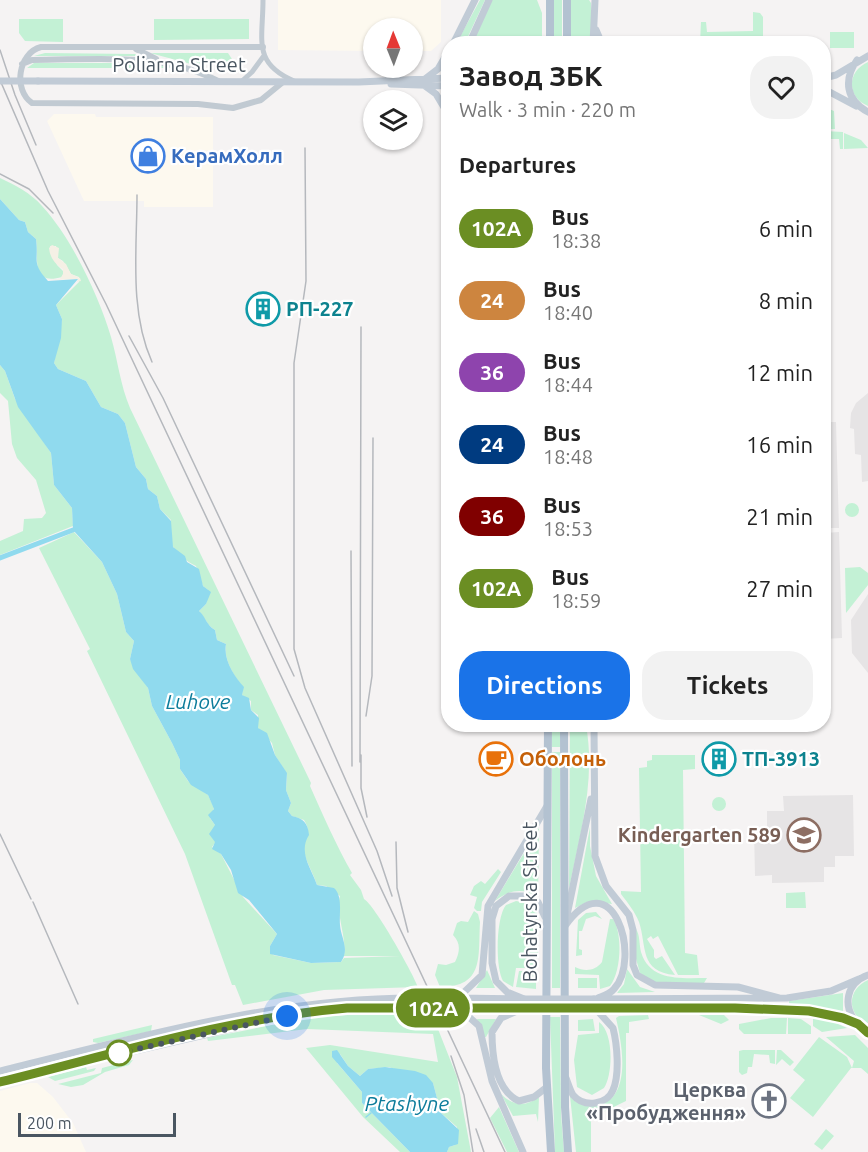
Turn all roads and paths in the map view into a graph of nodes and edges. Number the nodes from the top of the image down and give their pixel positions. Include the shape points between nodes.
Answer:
1 (263, 0) edge
2 (475, 0) edge
3 (489, 0) edge
4 (544, 0) edge
5 (550, 0) edge
6 (567, 0) edge
7 (595, 0) edge
8 (550, 16) junction
9 (594, 25) junction
10 (457, 36) edge
11 (473, 36) edge
12 (550, 36) edge
13 (567, 36) edge
14 (593, 36) edge
15 (599, 36) edge
16 (133, 47) junction
17 (263, 47) junction
18 (864, 56) edge
19 (263, 57) junction
20 (160, 61) junction
21 (22, 64) junction
22 (441, 65) edge
23 (831, 76) edge
24 (441, 79) edge
25 (0, 81) edge
26 (219, 82) junction
27 (241, 82) junction
28 (283, 82) junction
29 (296, 82) junction
30 (425, 82) junction
31 (441, 85) edge
32 (831, 93) edge
33 (441, 102) edge
34 (866, 111) edge
35 (548, 732) edge
36 (564, 732) edge
37 (592, 732) edge
38 (594, 732) edge
39 (595, 749) junction
40 (594, 782) junction
41 (547, 806) junction
42 (547, 924) junction
43 (565, 926) junction
44 (868, 975) edge
45 (859, 979) junction
46 (455, 998) junction
47 (779, 998) junction
48 (524, 999) junction
49 (594, 999) junction
50 (455, 1008) junction
51 (524, 1008) junction
52 (595, 1008) junction
53 (858, 1024) junction
54 (868, 1029) edge
55 (868, 1033) edge
56 (0, 1071) edge
57 (565, 1073) junction
58 (0, 1082) edge
59 (547, 1087) junction
60 (523, 1152) edge
61 (551, 1152) edge
62 (568, 1152) edge

1 - 17 street
2 - 10 main road
3 - 11 main road
4 - 8 main road
5 - 8 main road
6 - 13 main road
7 - 9 main road
8 - 12 main road
9 - 14 main road
9 - 15 main road
16 - 17 street
16 - 20 street
16 - 21 street via 41,47 29,52
17 - 19 street
18 - 23 main road
18 - 34 main road via 850,73 848,87 851,97
19 - 27 street
19 - 29 street via 273,70
20 - 21 street via 32,60
20 - 26 street via 186,67
21 - 28 street via 23,94 32,103 198,104 233,108 261,100
22 - 30 main road
24 - 30 main road, Poliarna Street
25 - 26 main road, Poliarna Street, bridge
26 - 27 main road, Poliarna Street
27 - 28 main road, Poliarna Street
28 - 29 main road, Poliarna Street
29 - 30 main road, Poliarna Street
30 - 31 main road, Poliarna Street
30 - 33 main road
32 - 34 main road
35 - 41 main road, Bohatyrska Street
36 - 43 main road, Bohatyrska Street
37 - 39 main road
38 - 39 main road
39 - 40 main road, Bohatyrska Street
40 - 43 main road, Bohatyrska Street
40 - 47 main road, Bohatyrska Street via 597,866 606,886 629,915 637,975 655,985 738,987
41 - 42 main road, Bohatyrska Street
41 - 46 main road via 488,906 482,975
42 - 48 main road via 538,902 523,896 509,896 493,911 492,963 496,981 507,992
42 - 59 main road, Bohatyrska Street
43 - 49 main road via 584,907 598,905 612,910 621,924 623,973 614,989
43 - 57 main road, Bohatyrska Street
44 - 45 main road
45 - 47 main road via 831,991
45 - 53 main road via 847,1001
46 - 48 main road
46 - 56 main road, bridge via 346,1000 285,1007
47 - 49 main road
48 - 49 main road, bridge
50 - 51 main road
50 - 58 main road, bridge via 347,1008 287,1016
50 - 60 main road via 479,1026 492,1081
51 - 52 main road, bridge
51 - 59 main road via 501,1018 492,1032 499,1079 506,1093 519,1101 534,1097
52 - 53 main road via 809,1011
52 - 57 main road via 613,1028 614,1089 597,1103 584,1102 571,1092
53 - 54 main road
53 - 55 main road
57 - 62 main road, Bohatyrska Street
59 - 61 main road, Bohatyrska Street

